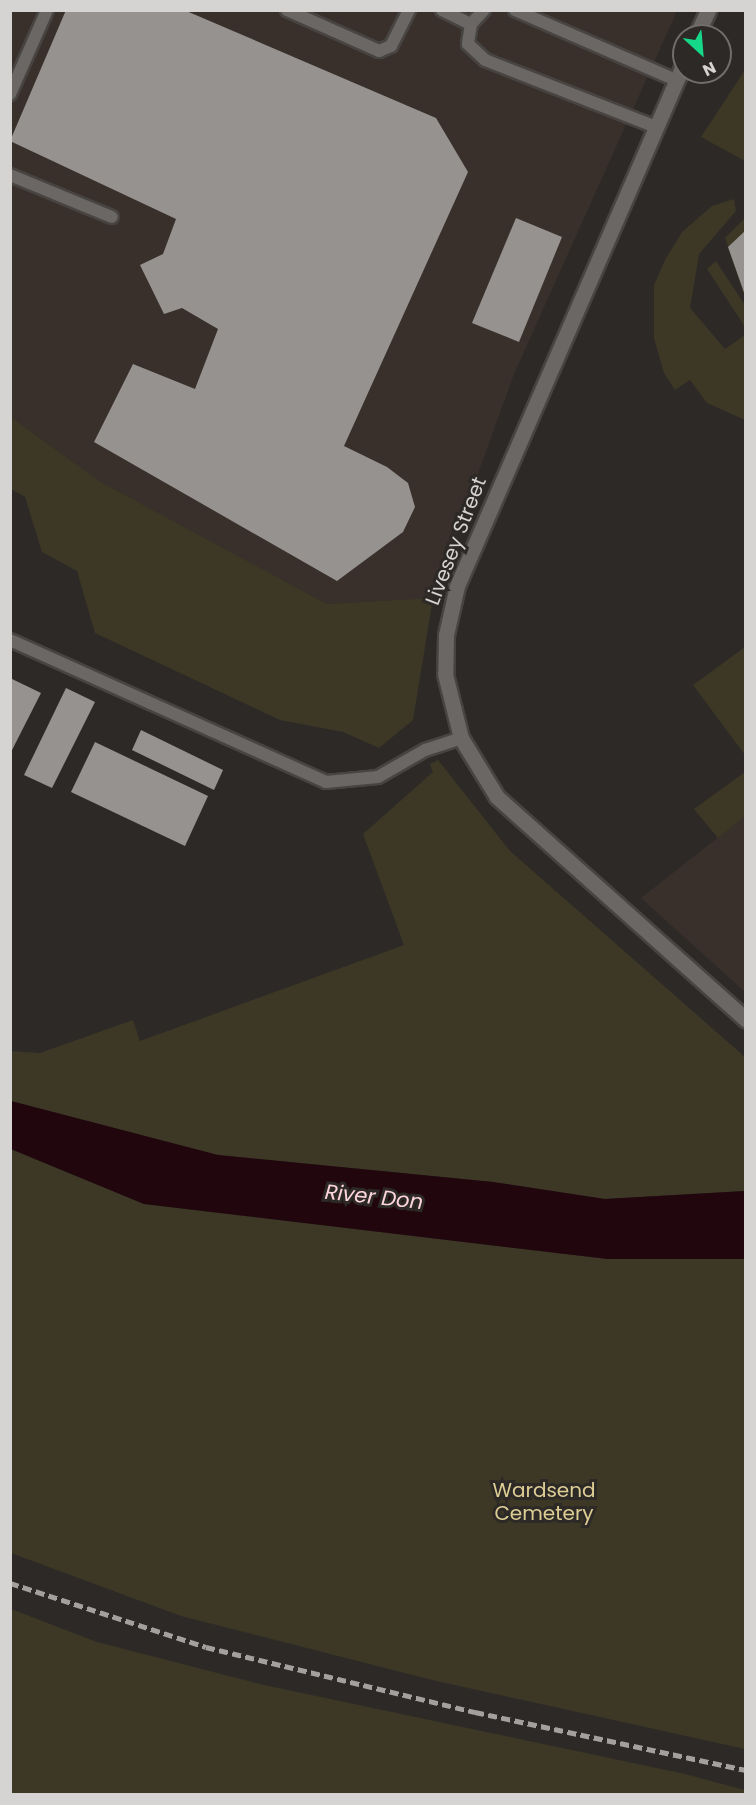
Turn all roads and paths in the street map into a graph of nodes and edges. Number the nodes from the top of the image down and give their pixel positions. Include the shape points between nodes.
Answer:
1 (47, 10) edge
2 (287, 10) edge
3 (409, 10) edge
4 (442, 10) edge
5 (484, 10) edge
6 (515, 10) edge
7 (708, 10) edge
8 (471, 24) junction
9 (702, 24) edge
10 (672, 78) edge
11 (674, 84) edge
12 (10, 94) edge
13 (656, 127) junction
14 (10, 175) edge
15 (112, 217) dead end
16 (10, 640) edge
17 (461, 738) junction
18 (746, 1020) edge

1 - 12 lane
2 - 3 lane via 379,51 391,46
4 - 8 lane
5 - 8 lane
6 - 10 lane
7 - 9 street
8 - 13 lane via 468,44 485,60
11 - 13 street, Livesey Street
13 - 17 street, Livesey Street via 457,586 446,635 445,674
14 - 15 lane
16 - 17 lane via 326,782 378,777 424,750
17 - 18 street, Livesey Street via 479,773 512,813

